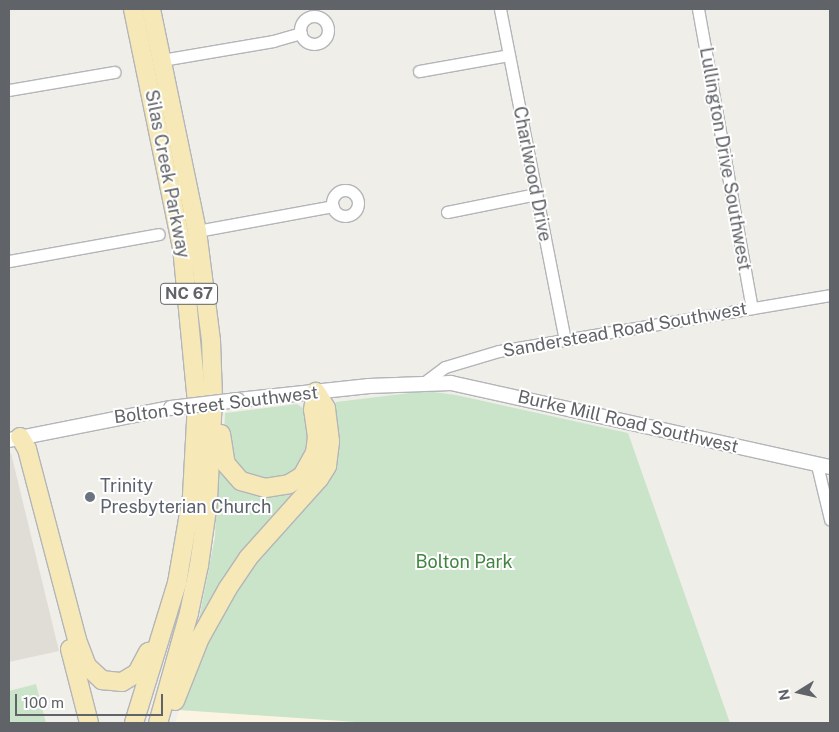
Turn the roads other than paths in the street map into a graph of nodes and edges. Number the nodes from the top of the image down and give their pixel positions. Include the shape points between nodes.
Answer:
1 (133, 9) edge
2 (151, 9) edge
3 (500, 9) edge
4 (698, 9) edge
5 (301, 34) dead end
6 (509, 55) junction
7 (162, 60) junction
8 (418, 71) dead end
9 (114, 72) dead end
10 (9, 90) edge
11 (536, 194) junction
12 (333, 206) dead end
13 (447, 212) dead end
14 (197, 231) junction
15 (159, 234) dead end
16 (9, 261) edge
17 (830, 295) edge
18 (752, 308) junction
19 (211, 340) junction
20 (565, 340) junction
21 (425, 382) junction
22 (316, 392) junction
23 (14, 438) edge
24 (824, 466) edge
25 (830, 519) edge
26 (178, 583) junction
27 (89, 723) edge
28 (134, 723) edge
29 (158, 723) edge
30 (168, 723) edge

1 - 26 main road, Silas Creek Parkway / NC 67 via 181,238 194,341 196,436 187,531
2 - 7 main road, Silas Creek Parkway / NC 67
3 - 6 street, Charlwood Drive
4 - 18 street, Lullington Drive Southwest
5 - 7 street via 273,42
6 - 8 street
6 - 11 street, Charlwood Drive
7 - 14 main road, Silas Creek Parkway / NC 67
9 - 10 street
11 - 13 street
11 - 20 street, Charlwood Drive
12 - 14 street
14 - 19 main road, Silas Creek Parkway / NC 67
15 - 16 street
17 - 18 street, Sanderstead Road Southwest
18 - 20 street, Sanderstead Road Southwest
19 - 22 main road via 221,378 223,456 231,471 248,484 282,487 296,481 308,469 317,444 313,410
19 - 29 main road, Silas Creek Parkway / NC 67 via 213,422 208,502 189,613
20 - 21 street, Sanderstead Road Southwest via 505,350 445,368
21 - 22 street, Bolton Street Southwest
21 - 24 street, Burke Mill Road Southwest via 475,387
22 - 23 street, Bolton Street Southwest, bridge via 171,408
22 - 30 main road via 327,415 330,441 327,466 248,558 214,610 181,684
23 - 26 main road via 27,450 81,651 94,674 106,682 116,683 137,672 149,650 164,602
23 - 27 main road
24 - 25 street
26 - 28 main road, Silas Creek Parkway / NC 67

